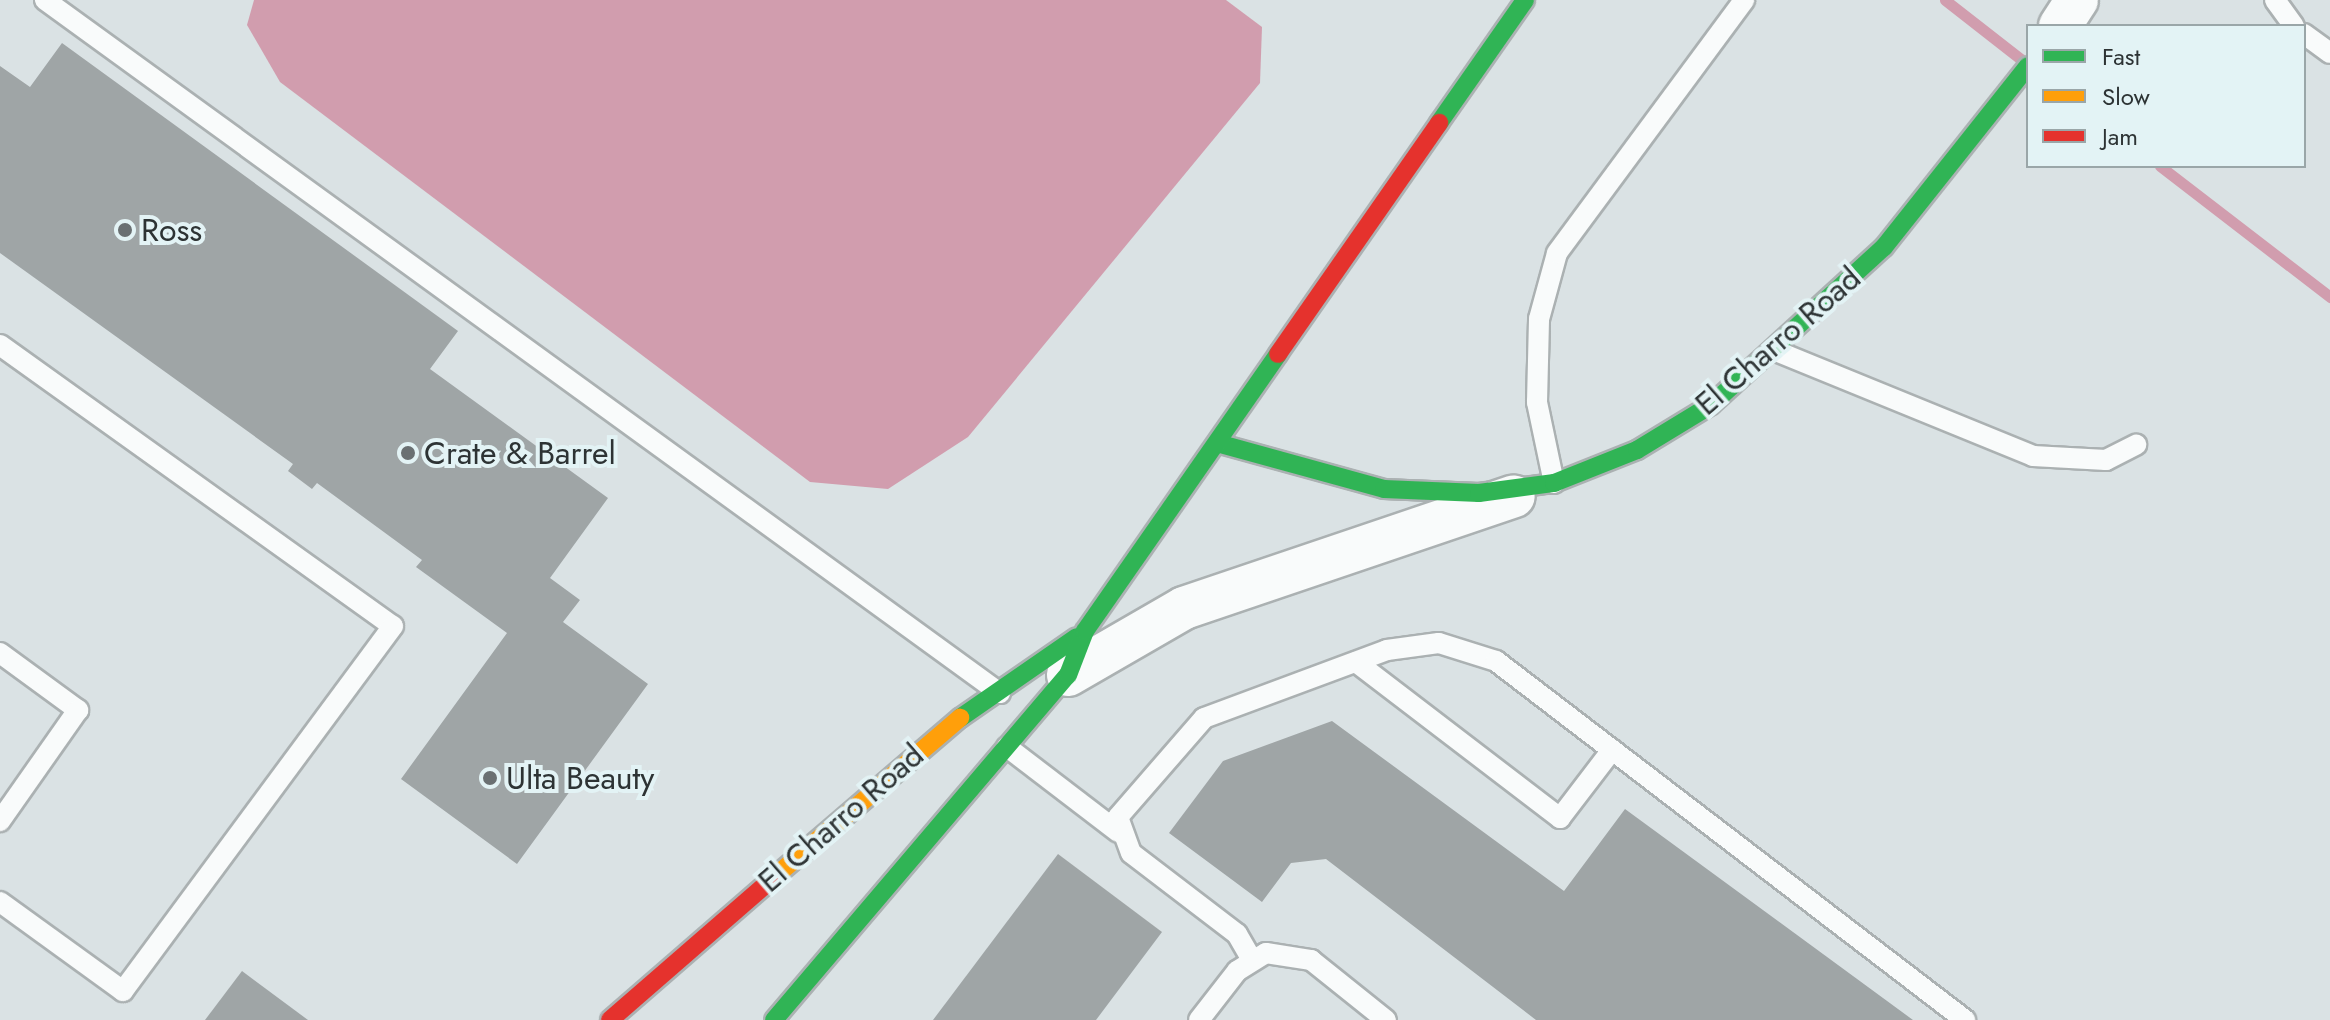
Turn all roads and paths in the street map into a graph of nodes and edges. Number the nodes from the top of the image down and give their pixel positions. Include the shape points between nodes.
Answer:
1 (45, 0) edge
2 (1525, 0) edge
3 (1744, 0) edge
4 (2077, 0) edge
5 (2275, 0) edge
6 (2061, 24) edge
7 (2293, 24) edge
8 (2306, 35) edge
9 (2330, 53) edge
10 (2026, 69) edge
11 (0, 345) edge
12 (1776, 351) junction
13 (1217, 443) junction
14 (2136, 445) dead end
15 (1554, 483) junction
16 (1085, 631) junction
17 (0, 653) edge
18 (1356, 662) junction
19 (1068, 675) junction
20 (1001, 694) junction
21 (1007, 747) junction
22 (1612, 750) junction
23 (0, 821) edge
24 (1118, 832) junction
25 (0, 902) edge
26 (1252, 960) junction
27 (610, 1020) edge
28 (774, 1020) edge
29 (1199, 1020) edge
30 (1386, 1020) edge
31 (1965, 1020) edge

1 - 20 lane
2 - 13 street, El Charro Road
3 - 15 lane via 1557,253 1539,319 1537,402
4 - 6 street
5 - 7 lane
8 - 9 lane
10 - 12 street, El Charro Road via 1884,247
11 - 25 lane via 393,626 123,991
12 - 14 lane via 2033,456 2106,460
12 - 15 street, El Charro Road via 1711,405 1637,450
13 - 15 street, El Charro Road via 1297,471 1384,489 1479,493
13 - 16 street, El Charro Road
15 - 19 street via 1184,608
16 - 19 street, El Charro Road
16 - 20 street, El Charro Road
17 - 23 lane via 78,710
18 - 22 lane via 1439,643 1496,661
18 - 22 lane via 1560,818
18 - 24 lane via 1204,718 1148,776 1118,817
19 - 21 street, El Charro Road
20 - 27 street, El Charro Road via 939,733
21 - 24 lane
21 - 28 street, El Charro Road
22 - 31 lane
24 - 26 lane via 1131,853 1237,934
26 - 29 lane
26 - 30 lane via 1266,953 1311,960

